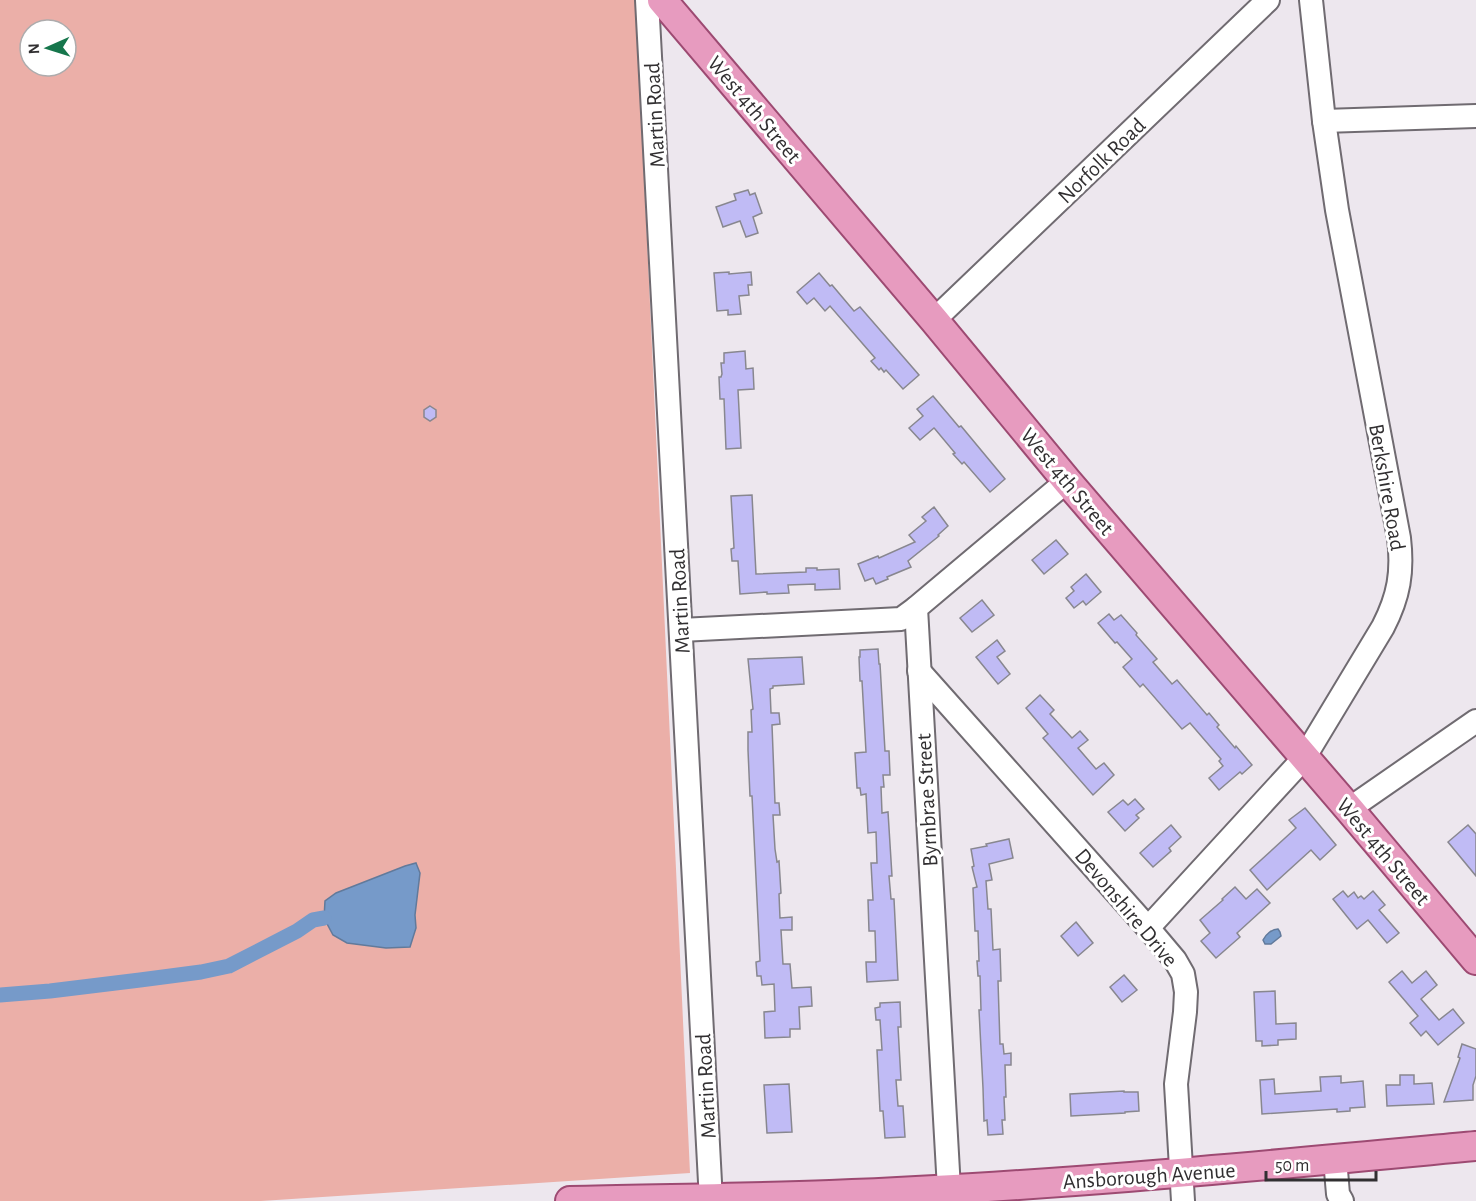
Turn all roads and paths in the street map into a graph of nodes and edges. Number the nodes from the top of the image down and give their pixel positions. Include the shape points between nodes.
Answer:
1 (647, 0) edge
2 (662, 0) edge
3 (1268, 0) edge
4 (1311, 0) edge
5 (1476, 116) edge
6 (1324, 121) junction
7 (934, 320) junction
8 (1067, 481) junction
9 (916, 608) junction
10 (681, 630) junction
11 (919, 670) junction
12 (1476, 721) edge
13 (1304, 758) junction
14 (1349, 809) junction
15 (1148, 928) junction
16 (1476, 960) edge
17 (1476, 1146) edge
18 (1335, 1159) junction
19 (1182, 1173) junction
20 (949, 1189) junction
21 (711, 1199) edge
22 (570, 1201) edge
23 (1184, 1201) edge
24 (1342, 1201) edge

1 - 10 street, Martin Road
2 - 7 main road, West 4th Street
3 - 7 street, Norfolk Road
4 - 6 street, Berkshire Road
5 - 6 street
6 - 13 street, Berkshire Road via 1401,565 1392,611
7 - 8 main road, West 4th Street
8 - 9 street
8 - 13 main road, West 4th Street
9 - 10 street via 901,619
9 - 11 street, Byrnbrae Street
10 - 21 street, Martin Road
11 - 15 street, Devonshire Drive
11 - 20 street, Byrnbrae Street
12 - 14 street
13 - 14 main road, West 4th Street
13 - 15 street, Berkshire Road
14 - 16 main road, West 4th Street
15 - 19 street, Devonshire Drive via 1175,960 1183,974 1186,992 1176,1084
17 - 18 main road, Ansborough Avenue
18 - 19 main road, Ansborough Avenue
18 - 24 street
19 - 20 main road, Ansborough Avenue
19 - 23 street, Devonshire Drive
20 - 21 main road, Ansborough Avenue
21 - 22 main road, Ansborough Avenue

